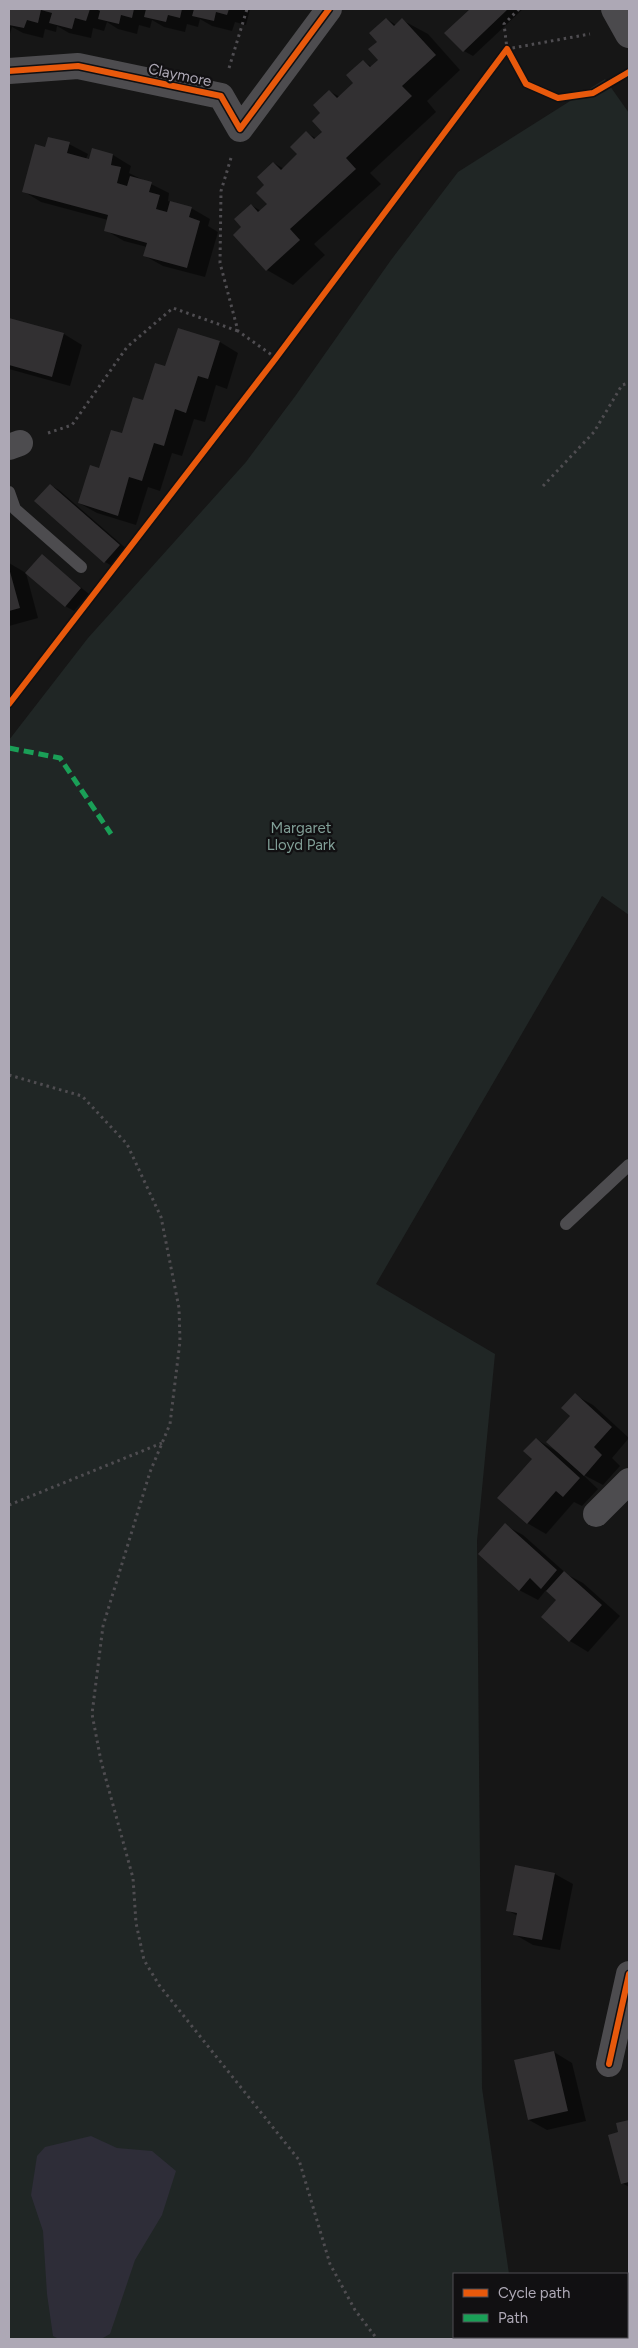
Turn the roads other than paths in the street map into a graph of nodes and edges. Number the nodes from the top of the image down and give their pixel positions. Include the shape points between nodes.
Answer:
1 (329, 9) edge
2 (615, 9) edge
3 (629, 34) edge
4 (9, 71) edge
5 (9, 492) edge
6 (81, 567) dead end
7 (629, 1165) edge
8 (566, 1224) dead end
9 (629, 1480) edge
10 (596, 1514) dead end
11 (629, 1974) edge
12 (609, 2064) dead end

1 - 4 street, Claymore via 240,129 221,96 78,66
2 - 3 street
5 - 6 lane via 15,509
7 - 8 lane
9 - 10 street
11 - 12 street

